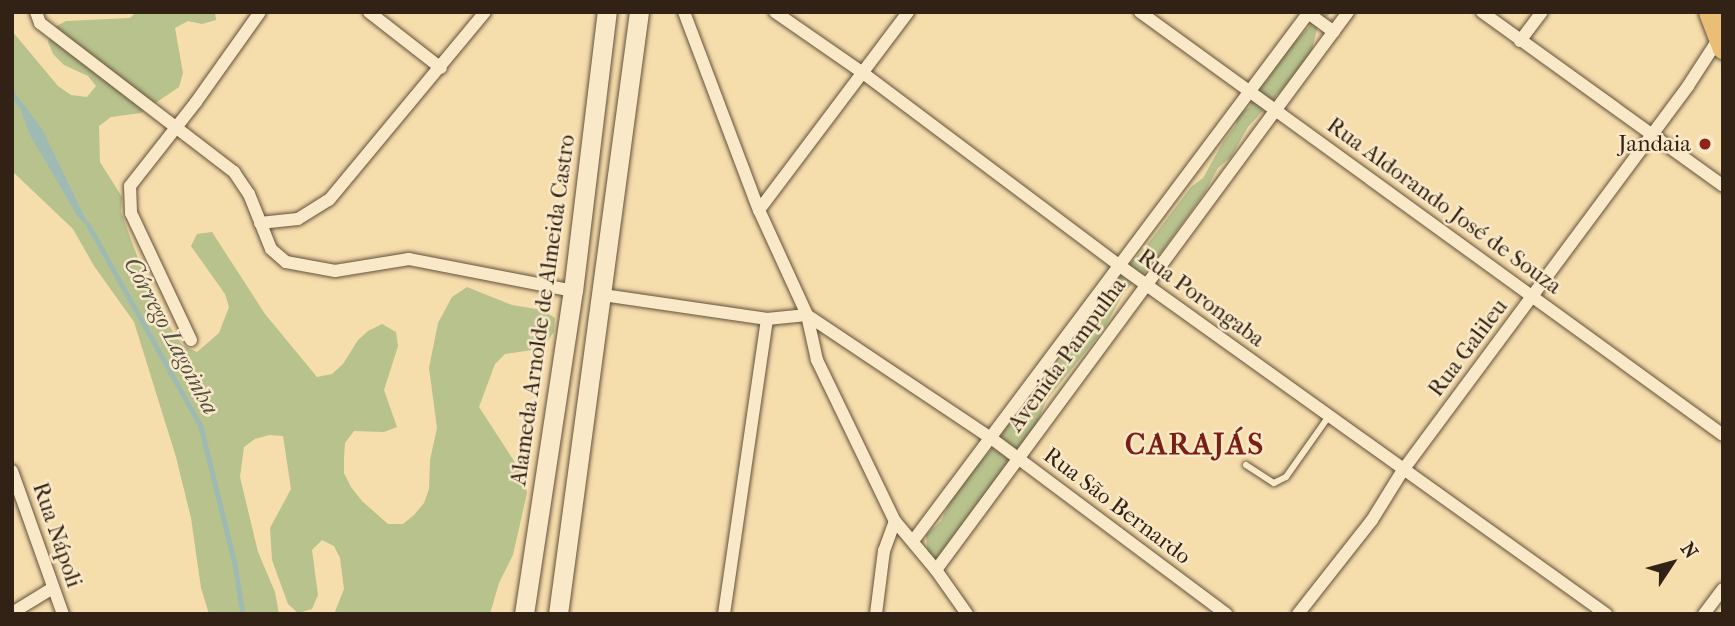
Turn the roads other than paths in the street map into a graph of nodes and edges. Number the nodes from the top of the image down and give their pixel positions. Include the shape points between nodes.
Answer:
1 (260, 12) edge
2 (369, 12) edge
3 (485, 12) edge
4 (607, 12) edge
5 (639, 12) edge
6 (684, 12) edge
7 (775, 12) edge
8 (908, 12) edge
9 (1140, 12) edge
10 (1348, 12) edge
11 (1482, 12) edge
12 (1542, 12) edge
13 (1709, 12) edge
14 (1309, 13) edge
15 (36, 14) edge
16 (1334, 32) junction
17 (1520, 41) junction
18 (1721, 43) edge
19 (442, 68) junction
20 (863, 73) junction
21 (1250, 91) junction
22 (1276, 110) junction
23 (176, 128) junction
24 (1651, 133) junction
25 (1723, 186) edge
26 (759, 210) junction
27 (260, 223) junction
28 (1121, 266) junction
29 (1146, 284) junction
30 (573, 291) junction
31 (603, 295) junction
32 (1532, 297) junction
33 (807, 315) junction
34 (766, 319) junction
35 (191, 340) dead end
36 (1329, 416) junction
37 (1723, 435) edge
38 (991, 438) junction
39 (1018, 457) junction
40 (1246, 465) dead end
41 (1403, 470) junction
42 (12, 471) edge
43 (545, 475) junction
44 (578, 479) junction
45 (895, 521) junction
46 (913, 541) junction
47 (936, 570) junction
48 (53, 588) junction
49 (1723, 589) edge
50 (12, 613) edge
51 (63, 614) edge
52 (524, 614) edge
53 (558, 614) edge
54 (723, 614) edge
55 (876, 614) edge
56 (967, 614) edge
57 (1226, 614) edge
58 (1298, 614) edge
59 (1606, 614) edge
60 (1704, 614) edge

1 - 23 street
2 - 19 street
3 - 19 street
4 - 30 main road, Alameda Arnolde de Almeida Castro
5 - 31 main road
6 - 26 street
7 - 20 street, Rua Porongaba
8 - 20 street
9 - 21 street, Rua Aldorando José de Souza
10 - 16 street, Avenida Pampulha
11 - 17 street
12 - 17 street
13 - 18 main road
14 - 16 street, Avenida Pampulha
14 - 21 street, Avenida Pampulha
15 - 23 street via 40,23
16 - 22 street, Avenida Pampulha
17 - 24 street
18 - 24 street, Rua Galileu
19 - 27 street via 329,200 298,219
20 - 26 street
20 - 28 street, Rua Porongaba
21 - 22 street, Rua Aldorando José de Souza
21 - 28 street, Avenida Pampulha
22 - 29 street, Avenida Pampulha
22 - 32 street, Rua Aldorando José de Souza
23 - 27 street via 234,172
23 - 35 street via 130,186 128,198
24 - 25 street
24 - 32 street, Rua Galileu
26 - 33 street
27 - 30 street via 271,249 286,262 335,271 409,259
28 - 29 street, Rua Porongaba
28 - 38 street, Avenida Pampulha
29 - 36 street, Rua Porongaba
29 - 39 street, Avenida Pampulha
30 - 43 main road, Alameda Arnolde de Almeida Castro
31 - 34 street
31 - 44 main road
32 - 37 street, Rua Aldorando José de Souza
32 - 41 street, Rua Galileu
33 - 34 street
33 - 38 street, Rua São Bernardo
33 - 45 street via 817,360
34 - 54 street
36 - 40 lane via 1286,477 1274,483
36 - 41 street, Rua Porongaba
38 - 39 street, Rua São Bernardo
38 - 46 street, Avenida Pampulha
39 - 47 street, Avenida Pampulha
39 - 57 street, Rua São Bernardo
41 - 58 street, Rua Galileu via 1372,520
41 - 59 street, Rua Porongaba
42 - 48 street, Rua Nápoli
43 - 44 main road
43 - 52 main road, Alameda Arnolde de Almeida Castro
44 - 53 main road
45 - 46 street
45 - 55 street via 884,551
46 - 47 street
47 - 56 street
48 - 50 street
48 - 51 street, Rua Nápoli
49 - 60 street

